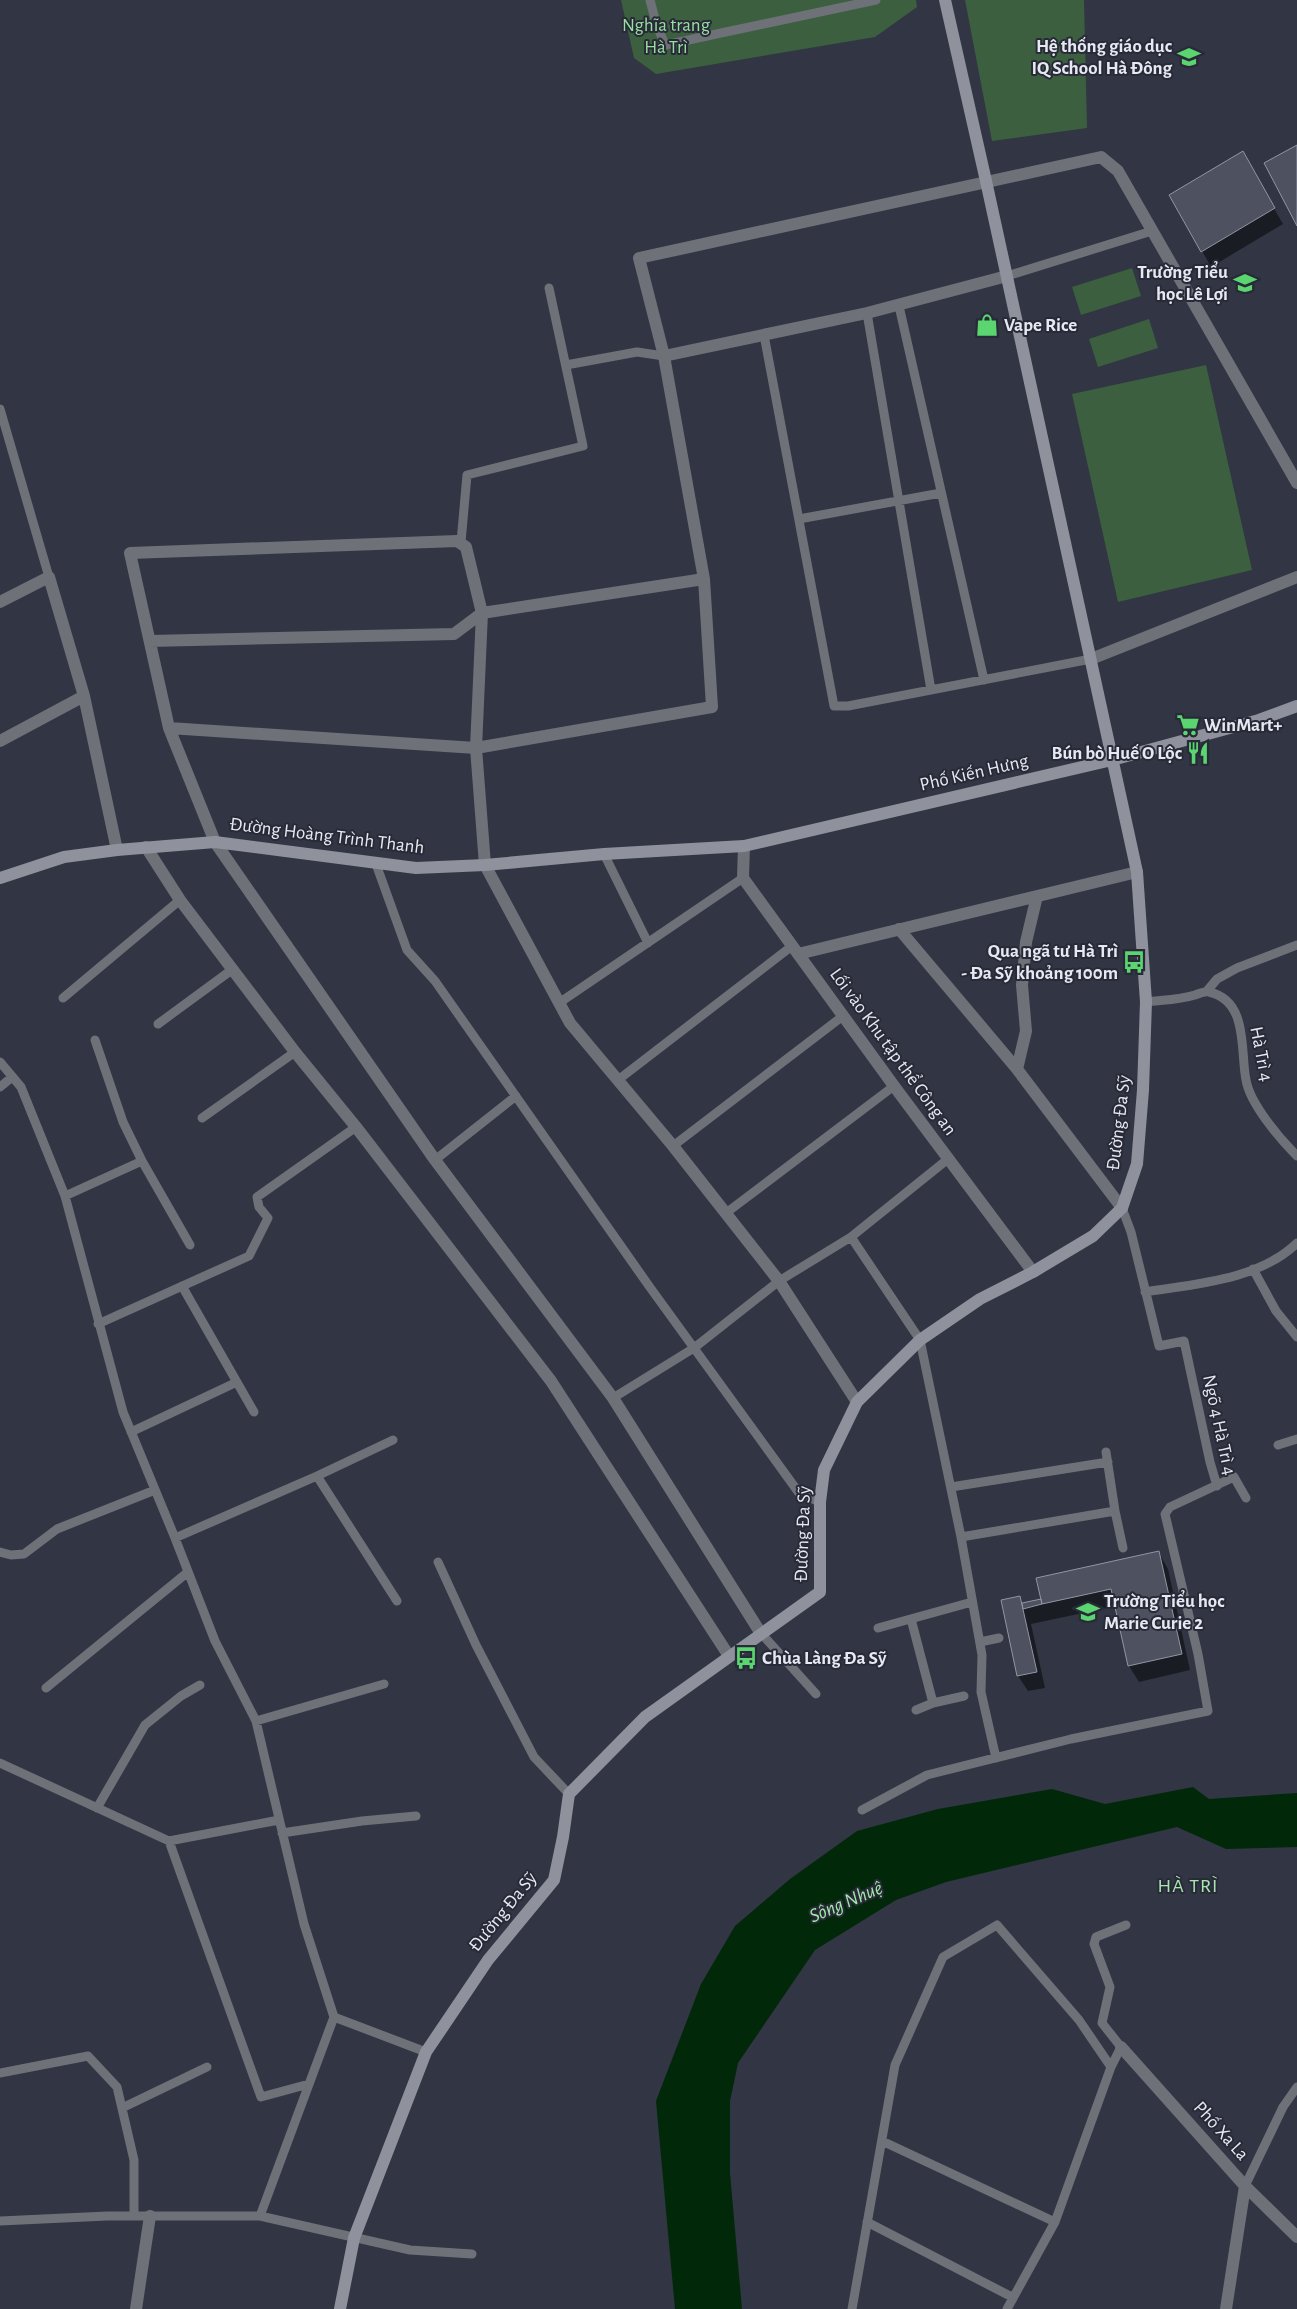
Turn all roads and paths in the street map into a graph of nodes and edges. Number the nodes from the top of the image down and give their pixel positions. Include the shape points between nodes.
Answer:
1 (650, 0) edge
2 (876, 0) edge
3 (945, 0) edge
4 (986, 181) junction
5 (1152, 231) junction
6 (1007, 276) junction
7 (549, 288) dead end
8 (899, 306) junction
9 (868, 313) junction
10 (764, 335) junction
11 (664, 356) junction
12 (566, 365) junction
13 (0, 409) edge
14 (1297, 483) edge
15 (942, 493) junction
16 (900, 502) junction
17 (799, 519) junction
18 (461, 542) junction
19 (49, 577) junction
20 (1297, 577) edge
21 (704, 580) junction
22 (0, 602) edge
23 (482, 613) junction
24 (150, 641) junction
25 (1091, 659) junction
26 (984, 680) junction
27 (931, 690) junction
28 (84, 696) junction
29 (1297, 706) edge
30 (169, 728) junction
31 (0, 740) edge
32 (476, 748) junction
33 (1112, 760) junction
34 (215, 842) junction
35 (744, 846) junction
36 (146, 847) junction
37 (117, 850) junction
38 (604, 854) junction
39 (376, 864) junction
40 (485, 865) junction
41 (1137, 872) junction
42 (0, 878) edge
43 (743, 878) junction
44 (1037, 896) junction
45 (180, 900) junction
46 (900, 929) junction
47 (648, 943) junction
48 (1297, 945) edge
49 (795, 950) junction
50 (233, 969) junction
51 (1207, 991) junction
52 (63, 998) dead end
53 (1146, 1002) junction
54 (559, 1004) junction
55 (843, 1016) junction
56 (158, 1024) dead end
57 (95, 1040) dead end
58 (295, 1052) junction
59 (0, 1062) edge
60 (1017, 1069) junction
61 (12, 1076) junction
62 (618, 1080) junction
63 (894, 1086) junction
64 (0, 1087) edge
65 (516, 1096) junction
66 (202, 1118) dead end
67 (356, 1127) junction
68 (673, 1146) junction
69 (1297, 1156) edge
70 (948, 1159) junction
71 (435, 1160) junction
72 (142, 1161) junction
73 (65, 1196) junction
74 (1122, 1208) junction
75 (726, 1213) junction
76 (851, 1237) junction
77 (1297, 1243) edge
78 (190, 1245) dead end
79 (1254, 1269) junction
80 (1033, 1272) junction
81 (778, 1281) junction
82 (182, 1286) junction
83 (1145, 1292) junction
84 (98, 1324) junction
85 (1297, 1337) edge
86 (920, 1340) junction
87 (694, 1348) junction
88 (237, 1382) junction
89 (613, 1398) junction
90 (857, 1402) junction
91 (254, 1412) dead end
92 (131, 1432) junction
93 (1297, 1439) edge
94 (393, 1440) dead end
95 (1278, 1445) dead end
96 (317, 1476) junction
97 (1217, 1486) junction
98 (951, 1487) junction
99 (155, 1490) junction
100 (1246, 1498) dead end
101 (820, 1502) junction
102 (1115, 1512) junction
103 (961, 1537) junction
104 (175, 1538) junction
105 (1122, 1548) dead end
106 (0, 1552) edge
107 (438, 1562) dead end
108 (188, 1572) junction
109 (397, 1601) dead end
110 (972, 1602) junction
111 (911, 1619) junction
112 (878, 1628) dead end
113 (760, 1632) junction
114 (1000, 1638) dead end
115 (980, 1642) junction
116 (729, 1656) junction
117 (384, 1684) dead end
118 (200, 1685) dead end
119 (46, 1688) dead end
120 (816, 1694) dead end
121 (964, 1696) dead end
122 (934, 1703) junction
123 (916, 1710) dead end
124 (256, 1720) junction
125 (996, 1758) junction
126 (0, 1763) edge
127 (569, 1794) junction
128 (97, 1808) junction
129 (862, 1810) dead end
130 (416, 1816) dead end
131 (279, 1820) junction
132 (282, 1833) junction
133 (169, 1841) junction
134 (1126, 1926) dead end
135 (334, 2017) junction
136 (1121, 2047) junction
137 (426, 2052) junction
138 (207, 2067) dead end
139 (1111, 2067) junction
140 (0, 2073) edge
141 (309, 2084) junction
142 (1297, 2086) edge
143 (122, 2108) junction
144 (882, 2142) junction
145 (1245, 2186) junction
146 (134, 2216) junction
147 (150, 2216) junction
148 (260, 2216) junction
149 (0, 2221) edge
150 (868, 2222) junction
151 (1055, 2222) junction
152 (1297, 2237) edge
153 (354, 2238) junction
154 (472, 2254) dead end
155 (1012, 2296) junction
156 (136, 2309) edge
157 (340, 2309) edge
158 (852, 2309) edge
159 (1007, 2309) edge
160 (1226, 2309) edge

1 - 2 lane via 665,45
3 - 4 street, Đường Đa Sỹ
4 - 5 street via 1101,157 1118,171
4 - 6 street, Đường Đa Sỹ
4 - 11 street via 640,258
5 - 6 lane
5 - 14 street via 1229,356
6 - 8 street
6 - 25 street, Đường Đa Sỹ
7 - 12 lane
8 - 9 street
8 - 15 lane
9 - 10 street
9 - 16 lane
10 - 11 street
10 - 17 lane
11 - 12 lane via 637,352
11 - 21 street
12 - 18 lane via 583,446 467,475
13 - 19 lane
15 - 16 lane
15 - 26 lane
16 - 17 lane
16 - 27 lane
17 - 27 lane via 834,706
18 - 23 street via 466,547
18 - 24 street via 130,553
19 - 22 street
19 - 28 street
20 - 25 street
21 - 23 street
21 - 32 street via 712,707
23 - 24 street via 454,634
23 - 32 street
24 - 30 street
25 - 26 lane
25 - 33 street, Đường Đa Sỹ
26 - 27 lane
28 - 31 street
28 - 37 street
29 - 33 street, Phố Kiến Hưng via 1259,720
30 - 32 street
30 - 34 street
32 - 40 street
33 - 35 street, Phố Kiến Hưng
33 - 41 street, Đường Đa Sỹ
34 - 36 street, Đường Hoàng Trình Thanh
34 - 39 street, Đường Hoàng Trình Thanh
34 - 71 street
35 - 38 street, Đường Hoàng Trình Thanh
35 - 43 street
36 - 37 street, Đường Hoàng Trình Thanh
36 - 45 street
37 - 42 street, Đường Hoàng Trình Thanh via 64,857
38 - 40 street, Đường Hoàng Trình Thanh
38 - 47 lane
39 - 40 street, Đường Hoàng Trình Thanh via 416,868
39 - 65 lane via 406,950 435,980
40 - 54 street
41 - 44 street
41 - 53 street, Đường Đa Sỹ
43 - 47 lane
43 - 49 street, Lối vào Khu tập thể Công an
44 - 46 street
44 - 60 street via 1026,942 1022,985 1026,1031
45 - 50 street
45 - 52 lane
46 - 49 street
46 - 60 street
47 - 54 lane
48 - 51 lane via 1237,968 1217,979
49 - 55 street, Lối vào Khu tập thể Công an
49 - 62 lane
50 - 56 lane
50 - 58 street
51 - 53 lane
51 - 69 lane, Hà Trì 4 via 1219,995 1231,1005 1242,1036 1246,1081 1261,1112 1279,1138
53 - 74 street, Đường Đa Sỹ via 1144,1090 1137,1164
54 - 62 street via 570,1023
55 - 63 street, Lối vào Khu tập thể Công an
55 - 68 lane
57 - 72 lane via 123,1122
58 - 66 lane
58 - 67 street
59 - 61 lane
60 - 74 street
61 - 64 lane
61 - 73 lane via 21,1087
62 - 68 street
63 - 70 street, Lối vào Khu tập thể Công an
63 - 75 lane
65 - 71 lane
65 - 87 lane
67 - 82 lane via 258,1197 259,1207 268,1218 249,1256
67 - 116 street via 552,1381
68 - 75 street
70 - 76 lane
70 - 80 street, Lối vào Khu tập thể Công an
71 - 89 street
72 - 73 lane
72 - 78 lane
73 - 84 lane
74 - 80 street, Đường Đa Sỹ via 1093,1236
74 - 83 lane
75 - 81 street
76 - 81 lane
76 - 86 lane
77 - 79 lane via 1282,1256
79 - 83 lane via 1221,1280
79 - 85 lane via 1276,1311
80 - 86 street, Đường Đa Sỹ via 980,1299
81 - 87 lane
81 - 90 street
82 - 84 lane
82 - 88 lane
83 - 97 lane, Ngõ 4 Hà Trì 4 via 1159,1346 1184,1342
84 - 92 lane via 122,1412
86 - 90 street, Đường Đa Sỹ
86 - 98 lane
87 - 89 lane
87 - 101 lane via 799,1493
88 - 91 lane
88 - 92 lane
89 - 113 street
90 - 101 street, Đường Đa Sỹ via 824,1470
92 - 99 lane
93 - 95 lane
94 - 96 lane
96 - 104 lane
96 - 109 lane
97 - 100 lane via 1234,1477
97 - 125 lane, Ngõ 4 Hà Trì 4 via 1170,1507 1166,1514 1208,1711
98 - 102 lane via 1107,1457
98 - 103 lane
99 - 104 lane
99 - 106 lane via 58,1529 24,1554 11,1556
101 - 113 street, Đường Đa Sỹ via 820,1592
102 - 103 lane
102 - 105 lane
103 - 110 lane
104 - 108 lane
107 - 127 lane via 534,1757
108 - 119 lane
108 - 124 lane via 215,1641
110 - 111 lane
110 - 115 lane
111 - 112 lane
111 - 122 lane
113 - 116 street, Đường Đa Sỹ
113 - 120 lane
114 - 115 lane
115 - 125 lane via 980,1692
116 - 127 street, Đường Đa Sỹ via 644,1717
117 - 124 lane
118 - 128 lane via 145,1725
121 - 122 lane
122 - 123 lane
124 - 131 lane
125 - 129 lane via 927,1775
126 - 128 lane
127 - 137 street, Đường Đa Sỹ via 554,1880 488,1960
128 - 133 lane
130 - 132 lane
131 - 132 lane
131 - 133 lane
132 - 135 lane via 304,1924
133 - 141 lane via 261,2097
134 - 136 lane via 1096,1937 1094,1944 1110,1987 1102,2023
135 - 137 lane
135 - 141 lane
136 - 139 lane
136 - 145 street, Phố Xa La
137 - 153 street, Đường Đa Sỹ
138 - 143 lane
139 - 144 lane via 1078,2020 996,1925 943,1957 895,2065
139 - 151 lane
140 - 143 lane via 88,2056 117,2087
141 - 148 lane
142 - 145 lane via 1283,2107
143 - 146 lane via 134,2160
144 - 150 lane
144 - 151 lane
145 - 152 street, Phố Xa La
145 - 160 street
146 - 147 lane
146 - 149 lane
147 - 148 lane
147 - 156 street
148 - 153 lane
150 - 155 lane
150 - 158 lane
151 - 155 lane
153 - 154 lane via 410,2250
153 - 157 street, Đường Đa Sỹ
155 - 159 lane

